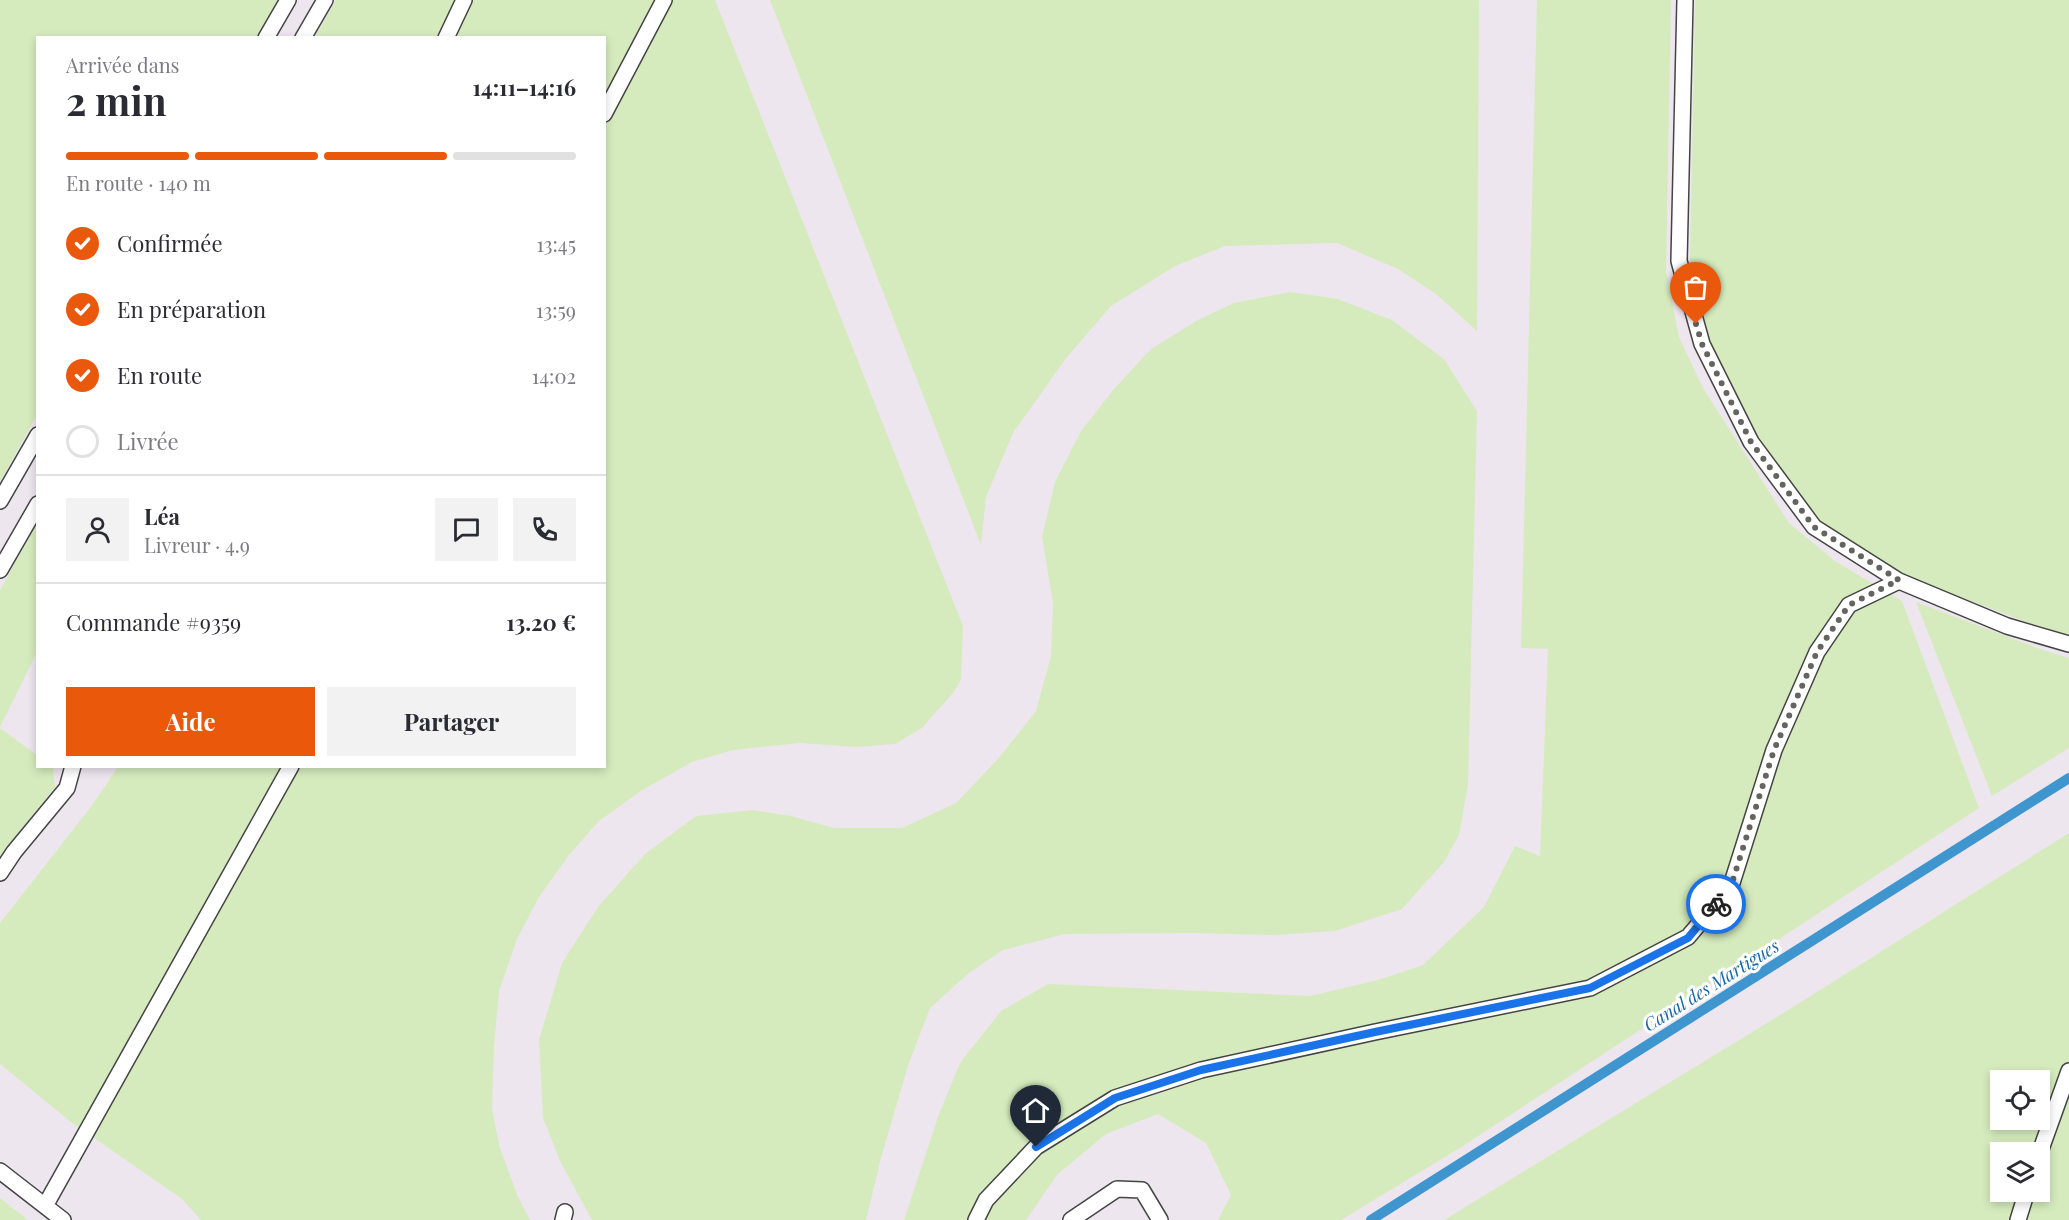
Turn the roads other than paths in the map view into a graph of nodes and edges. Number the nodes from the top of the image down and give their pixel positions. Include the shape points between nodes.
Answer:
1 (288, 0) edge
2 (325, 0) edge
3 (464, 0) edge
4 (664, 0) edge
5 (1685, 0) edge
6 (267, 36) edge
7 (304, 36) edge
8 (447, 36) edge
9 (606, 110) edge
10 (36, 438) edge
11 (0, 501) edge
12 (36, 507) edge
13 (0, 570) edge
14 (1899, 580) junction
15 (2069, 644) edge
16 (72, 768) edge
17 (290, 768) edge
18 (0, 873) edge
19 (2069, 1071) edge
20 (2044, 1142) edge
21 (0, 1171) edge
22 (2024, 1202) edge
23 (45, 1206) junction
24 (63, 1220) edge
25 (976, 1220) edge
26 (1071, 1220) edge
27 (1160, 1220) edge
28 (2018, 1220) edge

1 - 6 lane
2 - 7 lane
3 - 8 lane
4 - 9 lane
5 - 14 lane via 1679,261 1702,344 1751,442 1814,527
10 - 11 lane
12 - 13 lane
14 - 15 lane via 2007,626
14 - 25 lane via 1849,605 1817,652 1774,750 1731,886 1688,938 1590,988 1201,1070 1115,1098 1036,1147 986,1200
16 - 18 lane via 67,788
17 - 23 lane
19 - 20 lane
21 - 23 lane
22 - 28 lane
23 - 24 lane
26 - 27 lane via 1117,1189 1142,1190

